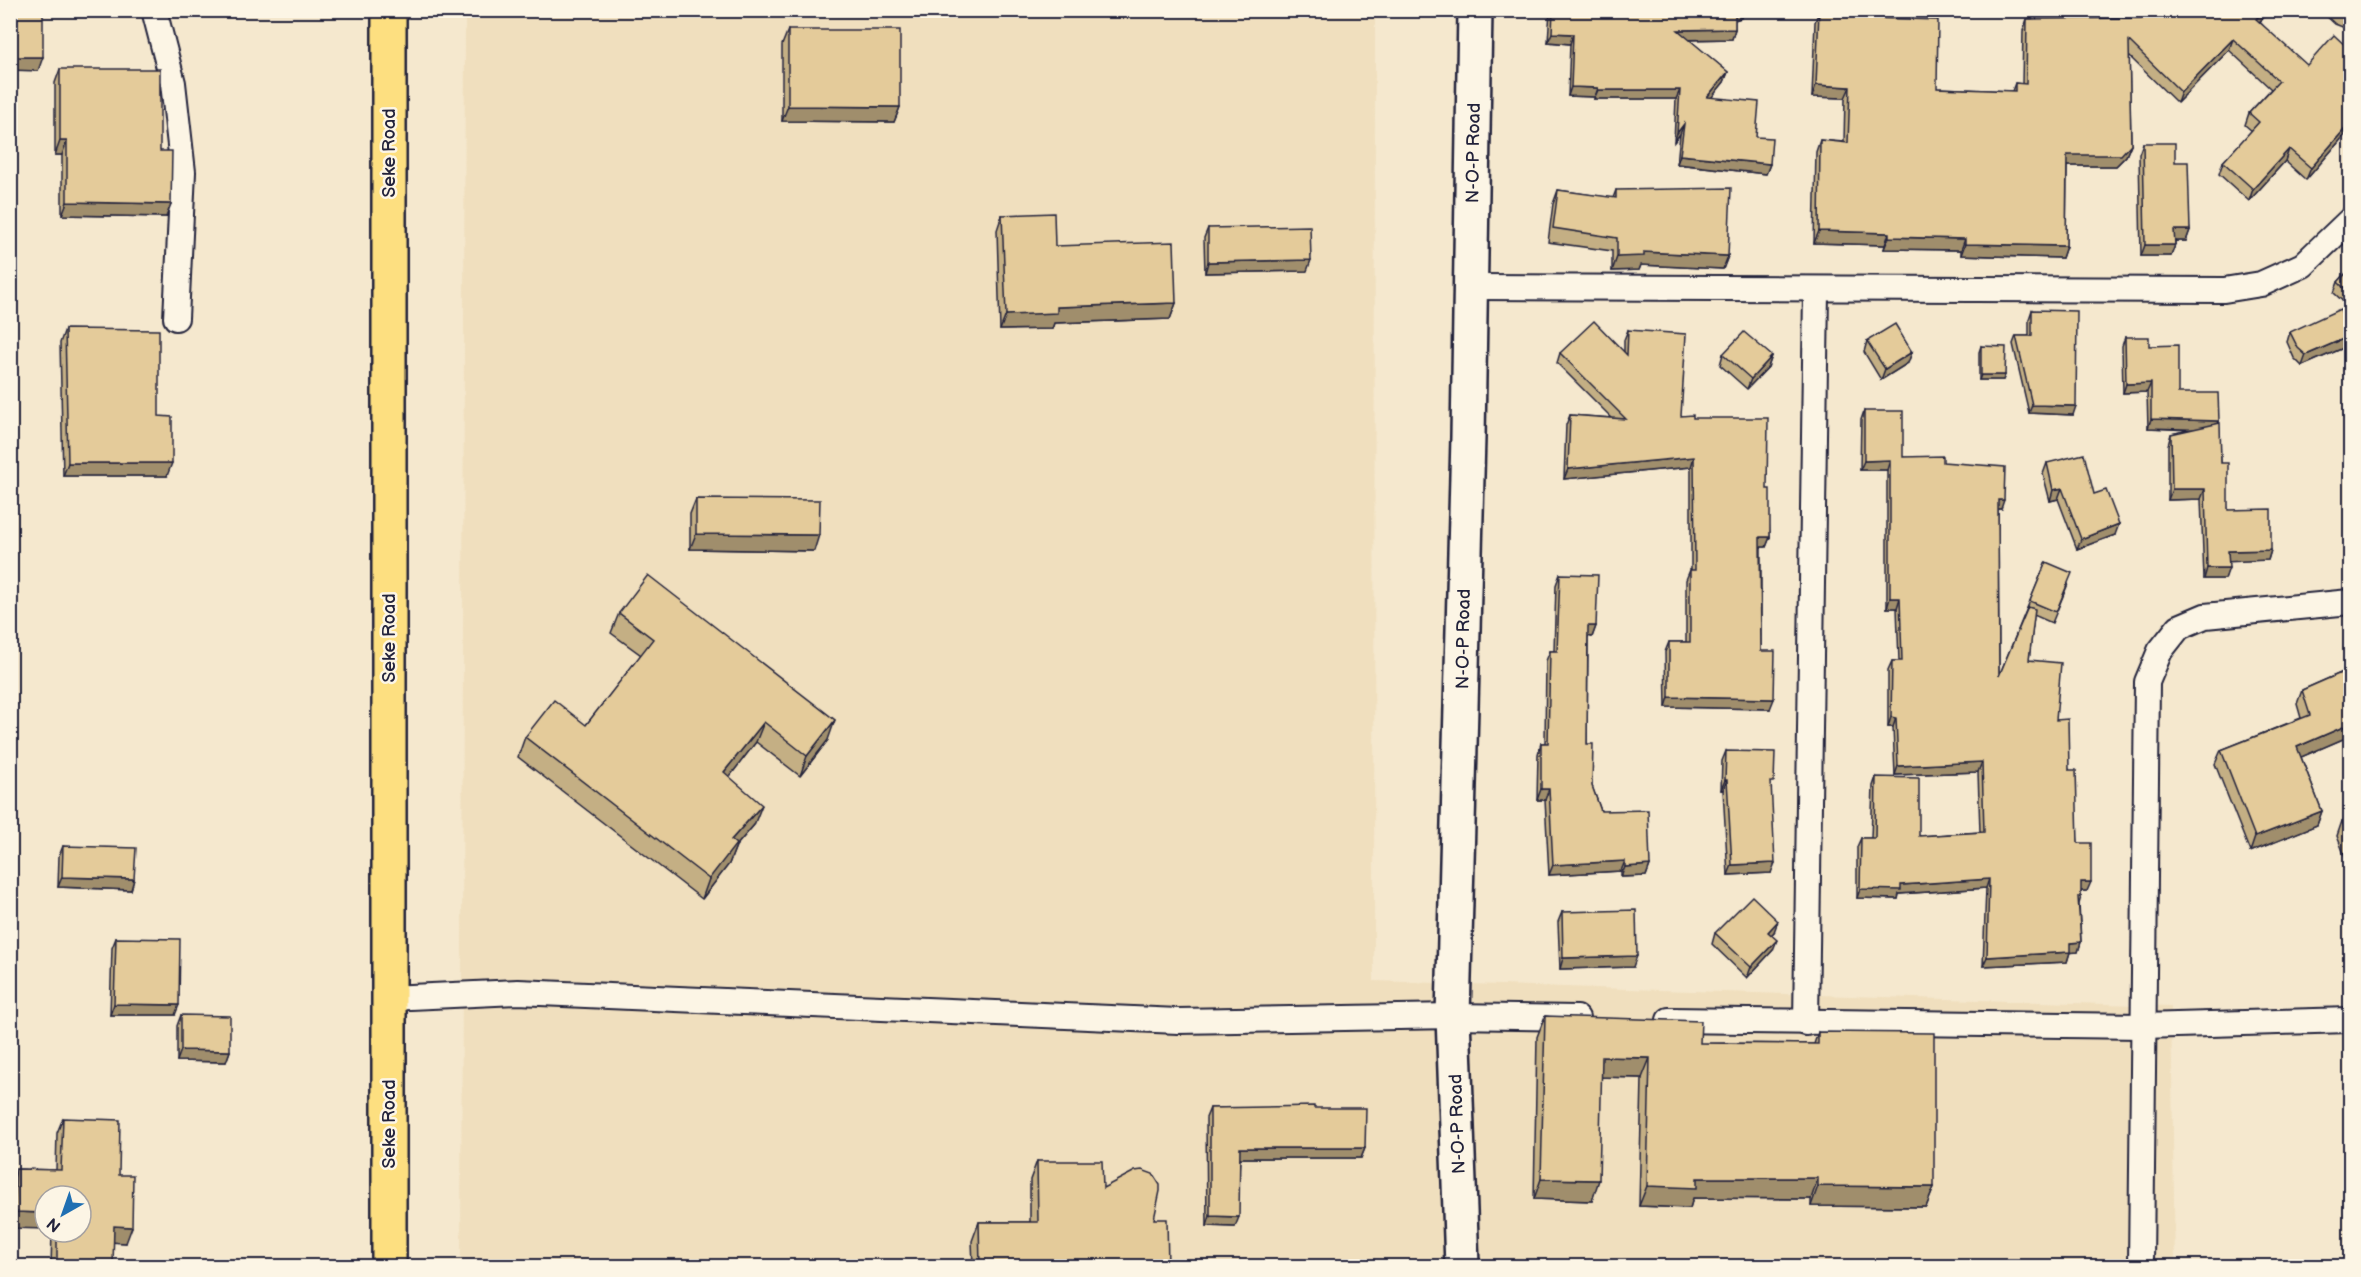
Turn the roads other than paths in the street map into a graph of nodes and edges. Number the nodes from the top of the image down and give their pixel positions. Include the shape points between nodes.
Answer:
1 (154, 10) edge
2 (389, 10) edge
3 (1475, 10) edge
4 (2350, 220) edge
5 (1471, 287) junction
6 (1816, 290) junction
7 (176, 318) dead end
8 (2350, 602) edge
9 (389, 998) junction
10 (1453, 1016) junction
11 (1594, 1019) edge
12 (1641, 1020) edge
13 (2350, 1020) edge
14 (1806, 1023) junction
15 (2143, 1026) junction
16 (389, 1266) edge
17 (1462, 1266) edge
18 (1476, 1266) edge
19 (2141, 1266) edge

1 - 7 street via 173,82 183,172
2 - 9 main road, Seke Road
3 - 5 street, N-O-P Road
4 - 6 street via 2303,265 2261,284 2224,290
5 - 6 street
5 - 10 street, N-O-P Road
6 - 14 street
8 - 15 street via 2205,616 2179,627 2160,651 2147,682
9 - 10 street via 518,992 1179,1021
9 - 16 main road, Seke Road
10 - 11 street
10 - 17 street, N-O-P Road
12 - 14 street
13 - 15 street
14 - 15 street
15 - 19 street
17 - 18 street

